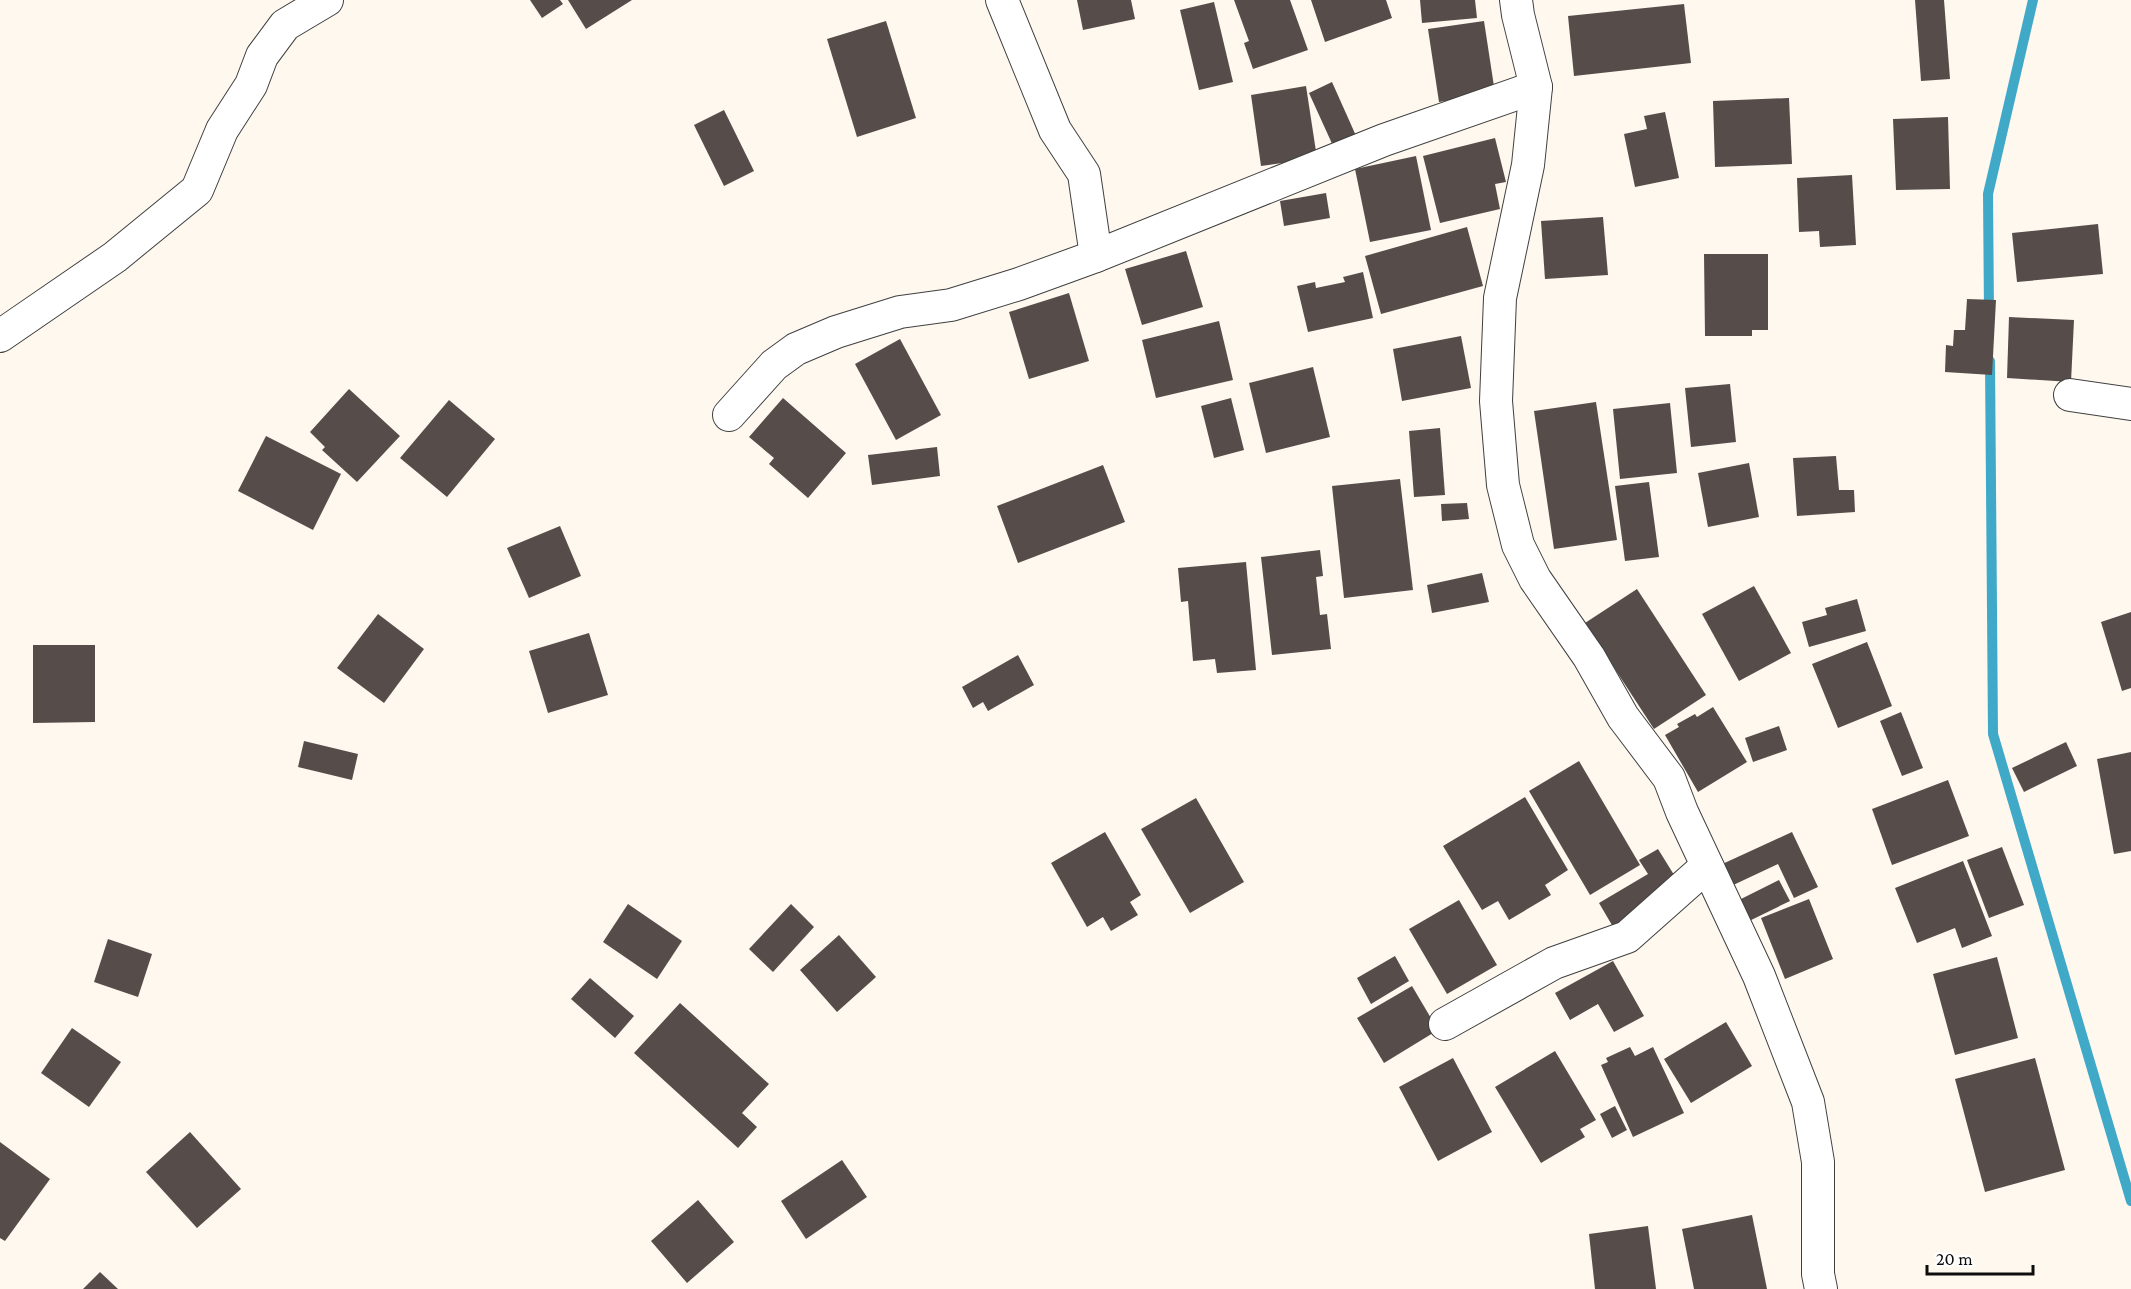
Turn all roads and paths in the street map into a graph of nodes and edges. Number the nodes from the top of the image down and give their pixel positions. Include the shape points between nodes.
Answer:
1 (327, 0) edge
2 (1002, 0) edge
3 (1516, 0) edge
4 (1536, 87) junction
5 (1096, 256) junction
6 (0, 336) edge
7 (2070, 395) dead end
8 (2131, 404) edge
9 (729, 415) dead end
10 (1707, 866) junction
11 (1445, 1024) dead end
12 (1821, 1289) edge

1 - 6 street via 285,25 262,56 251,86 222,130 197,190 115,257
2 - 5 street via 1055,129 1084,174
3 - 4 street
4 - 5 street via 1384,140
4 - 10 street via 1528,165 1500,298 1496,401 1503,485 1518,545 1535,579 1589,657 1623,717 1669,778
5 - 9 street via 951,305 900,312 796,349 774,365
7 - 8 street
10 - 11 street via 1627,937 1554,963
10 - 12 street via 1759,976 1808,1102 1818,1162

